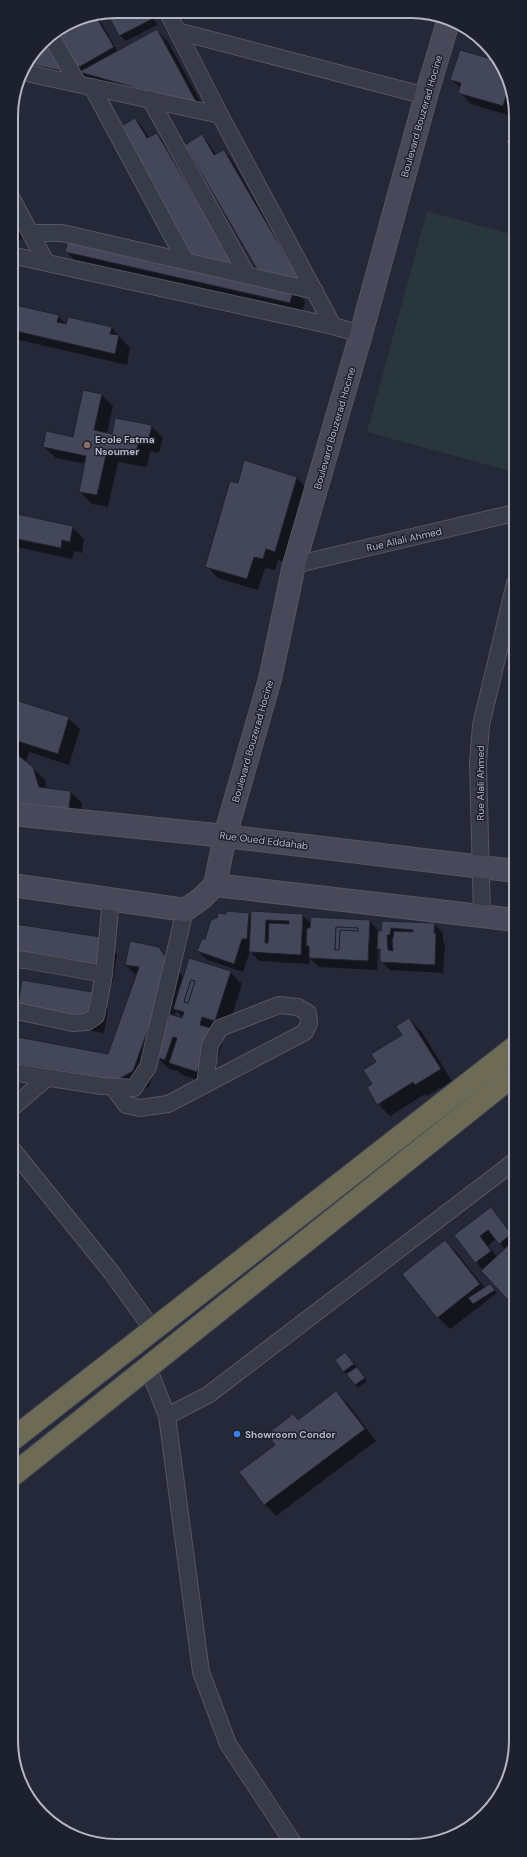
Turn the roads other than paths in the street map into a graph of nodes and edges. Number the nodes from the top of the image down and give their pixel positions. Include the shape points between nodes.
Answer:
1 (171, 18) edge
2 (447, 25) edge
3 (177, 30) junction
4 (54, 40) edge
5 (28, 73) edge
6 (85, 85) junction
7 (426, 96) junction
8 (150, 99) junction
9 (220, 115) junction
10 (18, 210) edge
11 (30, 232) junction
12 (18, 256) edge
13 (185, 260) junction
14 (46, 262) junction
15 (247, 275) junction
16 (315, 291) junction
17 (333, 326) junction
18 (361, 334) junction
19 (509, 513) edge
20 (294, 565) junction
21 (509, 605) edge
22 (18, 815) edge
23 (225, 836) junction
24 (481, 867) junction
25 (509, 870) edge
26 (215, 885) junction
27 (18, 886) edge
28 (111, 899) junction
29 (185, 910) junction
30 (482, 915) junction
31 (509, 919) edge
32 (18, 959) edge
33 (104, 974) junction
34 (18, 1011) edge
35 (509, 1052) edge
36 (18, 1073) edge
37 (47, 1078) junction
38 (509, 1079) edge
39 (204, 1085) junction
40 (113, 1087) junction
41 (18, 1103) edge
42 (18, 1156) edge
43 (509, 1166) edge
44 (153, 1330) junction
45 (148, 1367) junction
46 (167, 1416) junction
47 (18, 1435) edge
48 (18, 1471) edge
49 (291, 1839) edge

1 - 3 street
2 - 7 main road, Boulevard Bouzerad Hocine
3 - 7 street
3 - 9 street
4 - 6 street
5 - 6 street
6 - 8 street
6 - 13 street
7 - 18 main road, Boulevard Bouzerad Hocine
8 - 9 street
8 - 15 street
9 - 16 street
10 - 11 street
11 - 13 street via 62,233
11 - 14 street
12 - 14 street
13 - 15 street
14 - 17 street
15 - 16 street
16 - 17 street
17 - 18 street
18 - 20 main road, Boulevard Bouzerad Hocine
19 - 20 street, Rue Allali Ahmed
20 - 23 main road, Boulevard Bouzerad Hocine via 270,678
21 - 24 street, Rue Alali Ahmed via 481,725 478,763
22 - 23 main road, Rue Oued Eddahab
23 - 24 main road, Rue Oued Eddahab
23 - 26 main road, Boulevard Bouzerad Hocine
24 - 25 main road, Rue Oued Eddahab
24 - 30 street, Rue Alali Ahmed
26 - 29 main road
26 - 30 main road
27 - 28 main road
28 - 29 main road
28 - 33 street
29 - 40 street via 148,1067 134,1088
30 - 31 main road
32 - 33 street
33 - 34 street via 96,1016 87,1022 72,1023
35 - 44 highway
36 - 37 street
37 - 40 street
37 - 41 street
38 - 45 highway
39 - 39 street via 306,1032 309,1023 308,1013 298,1007 279,1005 220,1028 210,1045
39 - 40 street via 168,1104 140,1108 126,1105
42 - 44 street via 112,1273
43 - 46 street via 208,1395
44 - 47 highway
45 - 46 street
45 - 48 highway
46 - 49 street via 201,1672 228,1744

